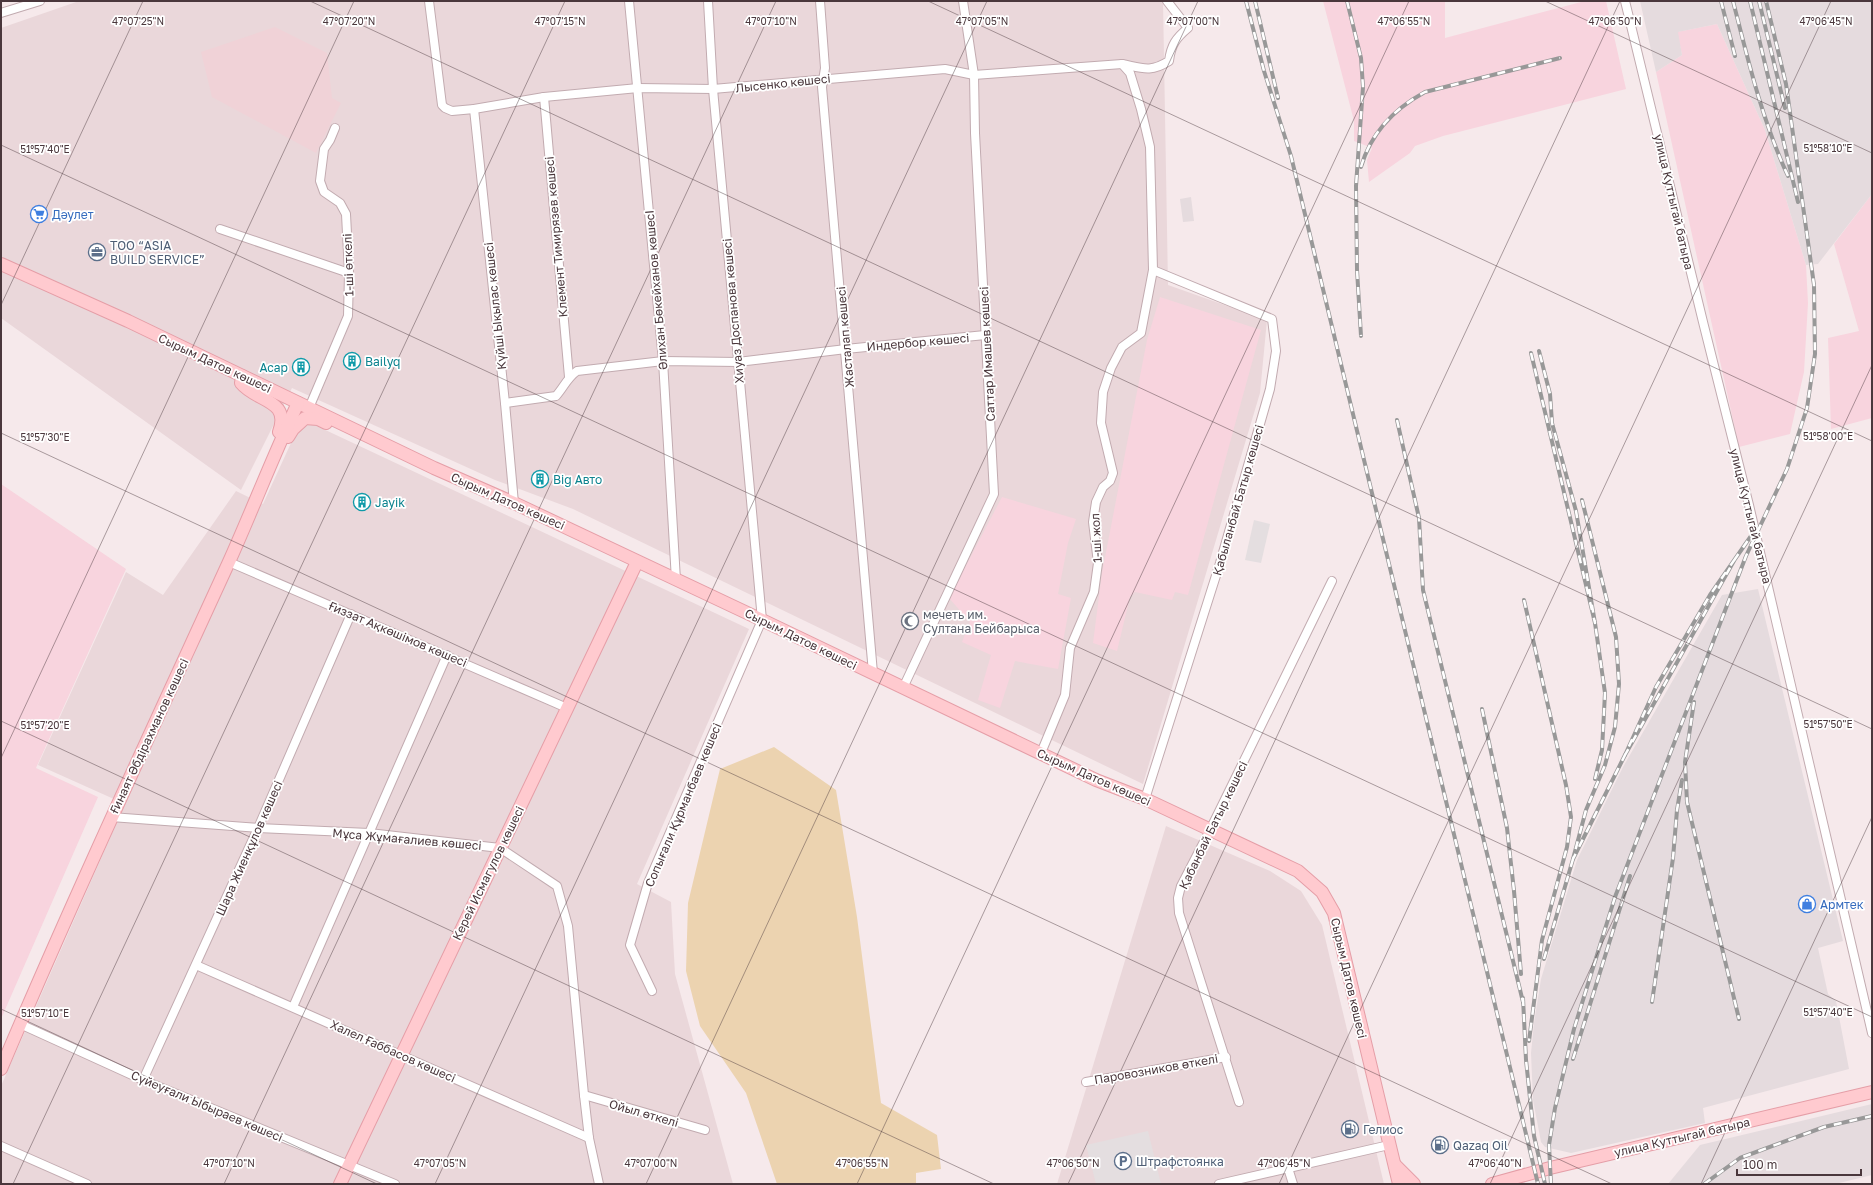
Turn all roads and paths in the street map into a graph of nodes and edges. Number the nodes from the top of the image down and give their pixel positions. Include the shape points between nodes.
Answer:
1 (40, 1) edge
2 (429, 1) edge
3 (629, 1) edge
4 (708, 1) edge
5 (820, 1) edge
6 (963, 1) edge
7 (1167, 1) edge
8 (1625, 1) edge
9 (1, 13) edge
10 (1122, 64) junction
11 (974, 75) junction
12 (823, 79) junction
13 (638, 88) junction
14 (713, 89) junction
15 (544, 97) junction
16 (474, 109) junction
17 (335, 128) dead end
18 (220, 229) dead end
19 (1, 264) edge
20 (1153, 270) junction
21 (349, 273) junction
22 (985, 335) junction
23 (846, 349) junction
24 (663, 361) junction
25 (738, 362) junction
26 (242, 376) junction
27 (569, 376) junction
28 (298, 403) junction
29 (505, 403) junction
30 (309, 408) junction
31 (358, 431) junction
32 (271, 460) junction
33 (514, 503) junction
34 (229, 562) junction
35 (637, 562) junction
36 (676, 580) junction
37 (1332, 581) dead end
38 (351, 614) junction
39 (762, 620) junction
40 (447, 655) junction
41 (872, 673) junction
42 (903, 688) junction
43 (567, 708) junction
44 (1041, 754) junction
45 (1145, 799) junction
46 (112, 817) junction
47 (258, 828) junction
48 (1210, 830) junction
49 (369, 834) junction
50 (500, 848) junction
51 (196, 965) junction
52 (652, 991) dead end
53 (293, 1007) junction
54 (20, 1024) junction
55 (1872, 1033) edge
56 (402, 1055) junction
57 (1226, 1057) junction
58 (1, 1069) edge
59 (142, 1080) junction
60 (1086, 1082) dead end
61 (1872, 1092) edge
62 (584, 1095) junction
63 (1239, 1102) dead end
64 (705, 1130) dead end
65 (589, 1138) junction
66 (1389, 1145) junction
67 (1, 1146) edge
68 (1394, 1163) junction
69 (349, 1166) junction
70 (1288, 1168) junction
71 (86, 1184) edge
72 (340, 1184) edge
73 (395, 1184) edge
74 (600, 1184) edge
75 (1219, 1184) edge
76 (1293, 1184) edge
77 (1399, 1184) edge
78 (1414, 1184) edge
79 (1492, 1184) edge

1 - 9 street
2 - 16 street, Лысенко көшесі via 442,105 452,111
3 - 13 street, Әлихан Бөкейханов көшесI
4 - 14 street, Хиуаз Доспанова көшесі
5 - 12 street, Жасталап көшесі via 825,68
6 - 11 street, Саттар Имашев көшесі
7 - 10 street via 1188,28 1176,39 1170,50 1169,61 1158,68 1145,69
8 - 55 street, улица Куттыгай батыра via 1749,505
10 - 11 street, Лысенко көшесі
10 - 20 street via 1130,73 1150,148
11 - 12 street, Лысенко көшесі via 945,69
11 - 22 street, Саттар Имашев көшесі
12 - 14 street, Лысенко көшесі
12 - 23 street, Жасталап көшесі
13 - 14 street, Лысенко көшесі
13 - 15 street, Лысенко көшесі
13 - 24 street, Әлихан Бөкейханов көшесI
14 - 25 street, Хиуаз Доспанова көшесі
15 - 16 street, Лысенко көшесі
15 - 27 street, Клемент Тимирязев көшесі
16 - 29 street, Күйші Ықылас көшесі
17 - 21 street, 1-ші өткелі via 324,149 320,182 324,192 340,202 346,214
18 - 21 street
19 - 26 main road, Сырым Датов көшесі
20 - 44 street, 1-ші жол via 1141,333 1122,347 1103,392 1101,423 1114,473 1110,481 1102,487 1096,502 1093,522 1098,563 1094,592 1070,648 1065,695
20 - 45 street, Қабыланбай Батыр көшесі via 1272,320 1276,351 1270,389 1220,564
21 - 30 street, 1-ші өткелі via 348,316
22 - 23 street, Индербор көшесі
22 - 42 street, Саттар Имашев көшесі via 994,494
23 - 25 street, Индербор көшесі
23 - 41 street, Жасталап көшесі
24 - 25 street, Индербор көшесі
24 - 27 street, Индербор көшесі via 577,371
24 - 36 street, Әлихан Бөкейханов көшесI
25 - 39 street, Хиуаз Доспанова көшесі
26 - 28 main road, Сырым Датов көшесі
26 - 32 main road via 241,383 273,404 282,418
27 - 29 street via 556,396
28 - 30 main road, Сырым Датов көшесі
28 - 32 main road, Ғинаят Әбдірахманов көшесі
29 - 33 street, Күйші Ықылас көшесі
30 - 31 main road, Сырым Датов көшесі
31 - 32 main road via 344,432 318,420 305,418
31 - 33 main road, Сырым Датов көшесі
32 - 34 main road, Ғинаят Әбдірахманов көшесі
33 - 35 main road, Сырым Датов көшесі
34 - 38 street, Ғиззат Ақкөшімов көшесi
34 - 46 main road, Ғинаят Әбдірахманов көшесі
35 - 36 main road, Сырым Датов көшесі
35 - 43 main road, Керей Исмагулов көшесі
36 - 39 main road, Сырым Датов көшесі
37 - 48 street, Қабанбай Батыр көшесі
38 - 40 street, Ғиззат Ақкөшімов көшесi
38 - 47 street, Шара Жиенқұлов көшесі
39 - 41 main road, Сырым Датов көшесі
39 - 52 street, Сопығали Құрманбаев көшесі via 648,883 630,945
40 - 43 street, Ғиззат Ақкөшімов көшесi
40 - 49 street
41 - 42 main road, Сырым Датов көшесі
42 - 44 main road, Сырым Датов көшесі
43 - 50 main road, Керей Исмагулов көшесі
44 - 45 main road, Сырым Датов көшесі via 1096,780
45 - 48 main road, Сырым Датов көшесі
46 - 47 street, Мұса Жұмағалиев көшесі
46 - 54 main road, Ғинаят Әбдірахманов көшесі
47 - 49 street, Мұса Жұмағалиев көшесі
47 - 51 street, Шара Жиенқұлов көшесі
48 - 57 street, Қабанбай Батыр көшесі via 1181,886 1178,898 1179,913
48 - 66 main road, Сырым Датов көшесі via 1298,870 1322,892 1334,913
49 - 50 street, Мұса Жұмағалиев көшесі
49 - 53 street
50 - 56 main road, Керей Исмагулов көшесі
50 - 62 street, Мұса Жұмағалиев көшесі via 557,886 568,926
51 - 53 street, Халел Ғаббасов көшесі
51 - 59 street, Шара Жиенқұлов көшесі
53 - 56 street, Халел Ғаббасов көшесі
54 - 58 main road, Ғинаят Әбдірахманов көшесі
54 - 59 street, Сүйеуғали Ыбыраев көшесi
56 - 65 street, Халел Ғаббасов көшесі
56 - 69 main road, Керей Исмагулов көшесі
57 - 60 street, Паровозников өткелі
57 - 63 street, Қабанбай Батыр көшесі
59 - 69 street, Сүйеуғали Ыбыраев көшесi
61 - 79 main road, улица Куттыгай батыра
62 - 64 street, Ойыл өткелі
62 - 65 street, Мұса Жұмағалиев көшесі
65 - 74 street, Мұса Жұмағалиев көшесі
66 - 68 main road, Сырым Датов көшесі
66 - 70 street
67 - 71 street
68 - 77 main road, Сырым Датов көшесі
68 - 78 main road
69 - 72 main road, Керей Исмагулов көшесі
69 - 73 street, Сүйеуғали Ыбыраев көшесi
70 - 75 street
70 - 76 street

